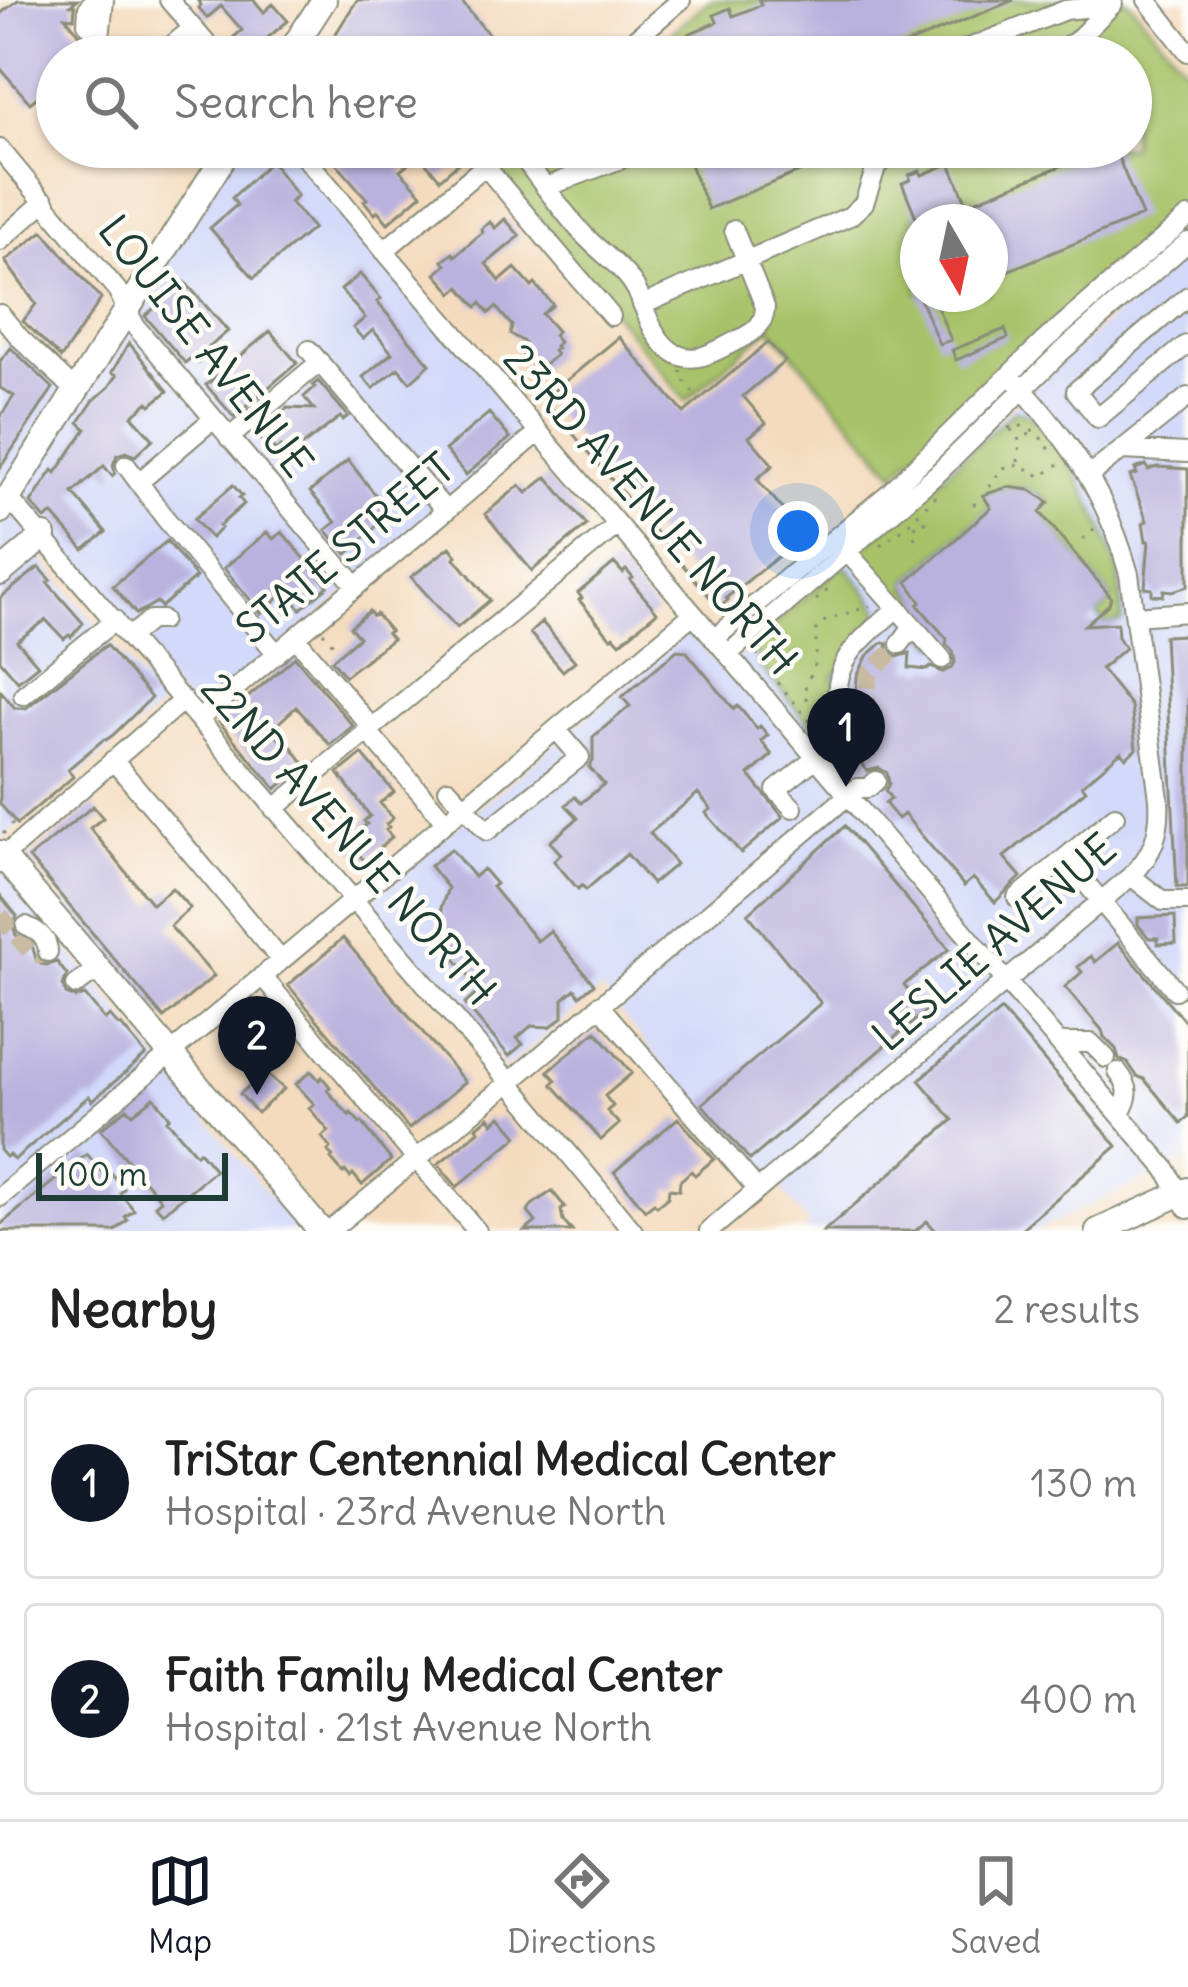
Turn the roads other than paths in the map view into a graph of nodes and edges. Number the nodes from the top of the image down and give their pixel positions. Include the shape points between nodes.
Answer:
1 (93, 0) edge
2 (104, 0) edge
3 (324, 0) edge
4 (679, 0) edge
5 (1147, 0) edge
6 (173, 1) edge
7 (1115, 2) edge
8 (193, 28) junction
9 (98, 36) edge
10 (100, 36) edge
11 (183, 36) edge
12 (200, 36) edge
13 (301, 36) edge
14 (638, 36) edge
15 (999, 36) edge
16 (1082, 36) edge
17 (1188, 52) edge
18 (0, 149) edge
19 (217, 168) edge
20 (314, 168) edge
21 (483, 168) edge
22 (487, 168) edge
23 (529, 168) edge
24 (597, 168) edge
25 (876, 168) edge
26 (546, 187) junction
27 (45, 201) junction
28 (1188, 217) edge
29 (734, 230) dead end
30 (0, 241) edge
31 (1188, 242) edge
32 (384, 251) junction
33 (747, 261) junction
34 (1174, 293) edge
35 (642, 305) junction
36 (128, 310) junction
37 (0, 314) edge
38 (611, 316) dead end
39 (14, 331) junction
40 (1187, 345) edge
41 (0, 350) edge
42 (1017, 382) junction
43 (76, 391) junction
44 (1188, 397) edge
45 (213, 419) junction
46 (538, 433) junction
47 (229, 438) junction
48 (1122, 450) junction
49 (1188, 453) edge
50 (126, 465) dead end
51 (1089, 476) junction
52 (139, 482) junction
53 (4, 504) edge
54 (446, 511) junction
55 (617, 525) junction
56 (44, 536) junction
57 (841, 544) junction
58 (0, 573) edge
59 (356, 586) junction
60 (897, 608) junction
61 (1188, 612) edge
62 (693, 614) junction
63 (161, 615) road end
64 (1135, 616) junction
65 (115, 620) junction
66 (914, 626) junction
67 (129, 637) junction
68 (296, 638) junction
69 (714, 639) junction
70 (277, 654) junction
71 (728, 655) junction
72 (160, 673) junction
73 (142, 687) dead end
74 (23, 695) dead end
75 (556, 698) dead end
76 (183, 700) junction
77 (854, 707) dead end
78 (199, 719) junction
79 (564, 722) junction
80 (370, 730) junction
81 (816, 758) junction
82 (112, 760) junction
83 (860, 781) junction
84 (448, 789) dead end
85 (465, 806) junction
86 (274, 809) junction
87 (1115, 816) dead end
88 (801, 817) junction
89 (446, 822) junction
90 (1, 853) edge
91 (1065, 858) junction
92 (1131, 876) junction
93 (1017, 898) dead end
94 (353, 899) junction
95 (1188, 901) edge
96 (1100, 902) junction
97 (26, 926) dead end
98 (48, 952) dead end
99 (280, 960) junction
100 (98, 969) junction
101 (262, 976) junction
102 (1006, 980) junction
103 (76, 985) dead end
104 (1181, 997) edge
105 (598, 1005) junction
106 (1060, 1043) junction
107 (170, 1054) junction
108 (510, 1082) junction
109 (1120, 1114) junction
110 (417, 1160) junction
111 (758, 1190) junction
112 (0, 1197) edge
113 (1186, 1198) edge
114 (325, 1231) edge
115 (477, 1231) edge
116 (633, 1231) edge
117 (709, 1231) edge
118 (1098, 1231) edge

1 - 9 street via 87,23
2 - 10 street
3 - 13 main road
4 - 14 street
5 - 17 street
6 - 8 street
7 - 15 street via 1065,10
7 - 16 street
8 - 11 street
8 - 12 street
18 - 27 street, LOUISE AVENUE
19 - 36 main road
20 - 32 street, 23RD AVENUE NORTH
21 - 32 street
22 - 38 street
23 - 26 street
24 - 26 street
25 - 33 street via 850,216
26 - 35 street via 626,275
27 - 30 street
27 - 36 street, LOUISE AVENUE
28 - 42 street via 1085,304
29 - 33 street
31 - 34 street
32 - 46 street, 23RD AVENUE NORTH
33 - 35 street
33 - 35 street via 765,307 761,323 700,357 672,351
34 - 40 street via 1076,391 1098,418
34 - 42 street via 1086,330
36 - 43 main road
36 - 45 street, LOUISE AVENUE
37 - 39 street
39 - 41 street
39 - 43 street
42 - 51 street, LESLIE AVENUE
42 - 57 street via 939,472
43 - 53 main road
44 - 48 street
45 - 47 street, LOUISE AVENUE
45 - 52 street
46 - 54 street, STATE STREET
46 - 55 street, 23RD AVENUE NORTH
47 - 54 street via 315,356
47 - 59 street, LOUISE AVENUE
48 - 49 street
48 - 51 street
50 - 52 street
51 - 64 street, LESLIE AVENUE via 1123,552
52 - 70 street
53 - 56 street, 22ND AVENUE NORTH
54 - 59 street, STATE STREET
55 - 62 street, 23RD AVENUE NORTH
55 - 80 street
56 - 58 main road
56 - 65 street, 22ND AVENUE NORTH
57 - 60 street
57 - 69 street
57 - 71 street
59 - 68 street, STATE STREET
60 - 66 street
60 - 77 street via 857,642 839,673 837,697
61 - 64 street
62 - 69 street, 23RD AVENUE NORTH
62 - 79 street
63 - 67 street
64 - 92 street, LESLIE AVENUE via 1160,815 1149,857
65 - 67 street, 22ND AVENUE NORTH
65 - 74 street
66 - 66 street via 939,661 905,650
67 - 72 street, 22ND AVENUE NORTH
68 - 70 street, STATE STREET
68 - 80 street
69 - 71 street, 23RD AVENUE NORTH
70 - 78 street, STATE STREET
71 - 81 street, 23RD AVENUE NORTH
72 - 73 street
72 - 76 street, 22ND AVENUE NORTH
75 - 79 street
76 - 78 street, 22ND AVENUE NORTH
76 - 82 street
78 - 86 street, 22ND AVENUE NORTH
79 - 85 street
79 - 85 street via 580,757 487,831
80 - 86 street
80 - 89 street
81 - 83 street, 23RD AVENUE NORTH
81 - 88 street via 776,790
82 - 90 street
82 - 99 street
83 - 88 street
83 - 102 street, 23RD AVENUE NORTH
84 - 85 street
85 - 89 street
86 - 94 street, 22ND AVENUE NORTH
87 - 91 street
88 - 105 street
89 - 94 street
90 - 100 main road
91 - 93 street
91 - 96 street
92 - 95 street via 1163,901
92 - 96 street, LESLIE AVENUE
94 - 99 street
94 - 108 street, 22ND AVENUE NORTH
96 - 102 street, LESLIE AVENUE
96 - 104 street
97 - 98 street
99 - 101 street
100 - 103 street
100 - 107 main road
101 - 107 street
101 - 110 street
102 - 106 street, 23RD AVENUE NORTH
102 - 111 street, LESLIE AVENUE
105 - 108 street
105 - 111 street
106 - 109 street, 23RD AVENUE NORTH
106 - 109 street via 1091,1043 1112,1065 1129,1094
107 - 112 street
107 - 114 main road
108 - 110 street
108 - 116 street, 22ND AVENUE NORTH
109 - 113 street, 23RD AVENUE NORTH
110 - 114 street
110 - 115 street
111 - 117 street, LESLIE AVENUE
113 - 118 main road

